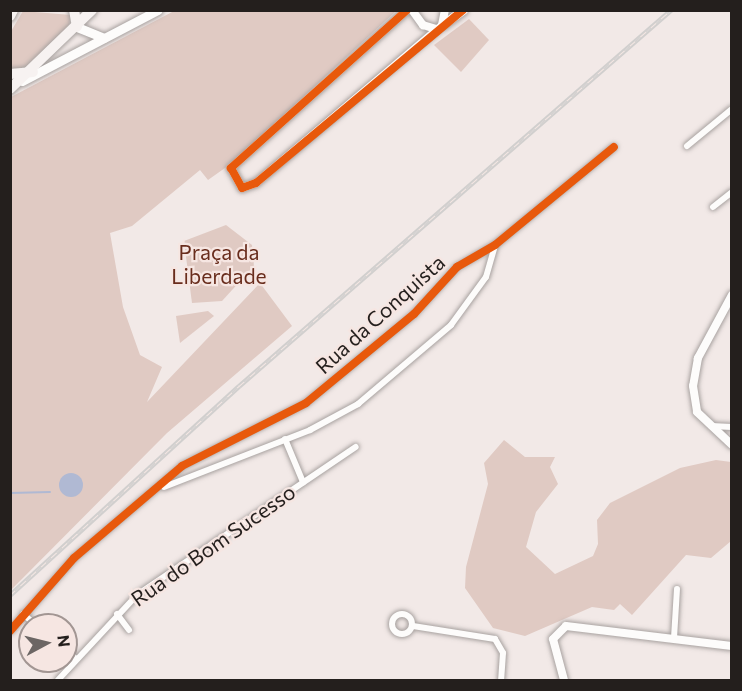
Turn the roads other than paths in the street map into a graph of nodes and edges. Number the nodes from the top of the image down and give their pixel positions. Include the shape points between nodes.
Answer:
1 (13, 10) edge
2 (74, 10) edge
3 (92, 10) edge
4 (158, 10) edge
5 (407, 10) edge
6 (412, 10) edge
7 (445, 10) edge
8 (463, 10) edge
9 (10, 16) edge
10 (78, 27) junction
11 (439, 27) junction
12 (104, 38) junction
13 (33, 72) junction
14 (10, 74) edge
15 (22, 81) junction
16 (10, 89) edge
17 (732, 109) edge
18 (614, 147) dead end
19 (687, 147) dead end
20 (732, 192) edge
21 (713, 207) dead end
22 (495, 245) junction
23 (732, 295) edge
24 (709, 426) junction
25 (732, 427) edge
26 (285, 439) junction
27 (732, 445) edge
28 (356, 447) dead end
29 (303, 482) junction
30 (160, 488) junction
31 (677, 589) dead end
32 (24, 613) edge
33 (117, 614) junction
34 (413, 626) dead end
35 (129, 630) dead end
36 (674, 638) junction
37 (732, 646) edge
38 (78, 655) edge
39 (501, 681) edge
40 (564, 681) edge

1 - 9 main road
2 - 10 main road
3 - 10 main road
4 - 12 main road
5 - 11 street via 231,168 242,188 256,183
6 - 11 street via 423,24
7 - 11 street
8 - 11 main road
10 - 12 main road
10 - 13 main road
12 - 15 main road
13 - 14 main road
13 - 15 main road
15 - 16 main road
17 - 19 street
18 - 22 street, Rua da Conquista
20 - 21 street
22 - 26 street via 486,276 433,343 358,404
22 - 30 street, Rua da Conquista via 457,267 414,314 306,403 203,452
23 - 24 street via 704,343 693,386 697,412
24 - 25 street
24 - 27 street
26 - 29 street
26 - 30 street
28 - 29 street, Rua do Bom Sucesso
29 - 33 street, Rua do Bom Sucesso via 163,574
30 - 32 street via 104,531
31 - 36 street
33 - 35 street
33 - 38 street, Rua do Bom Sucesso
34 - 39 street via 495,639 504,653
36 - 37 street
36 - 40 street via 566,626 553,639

